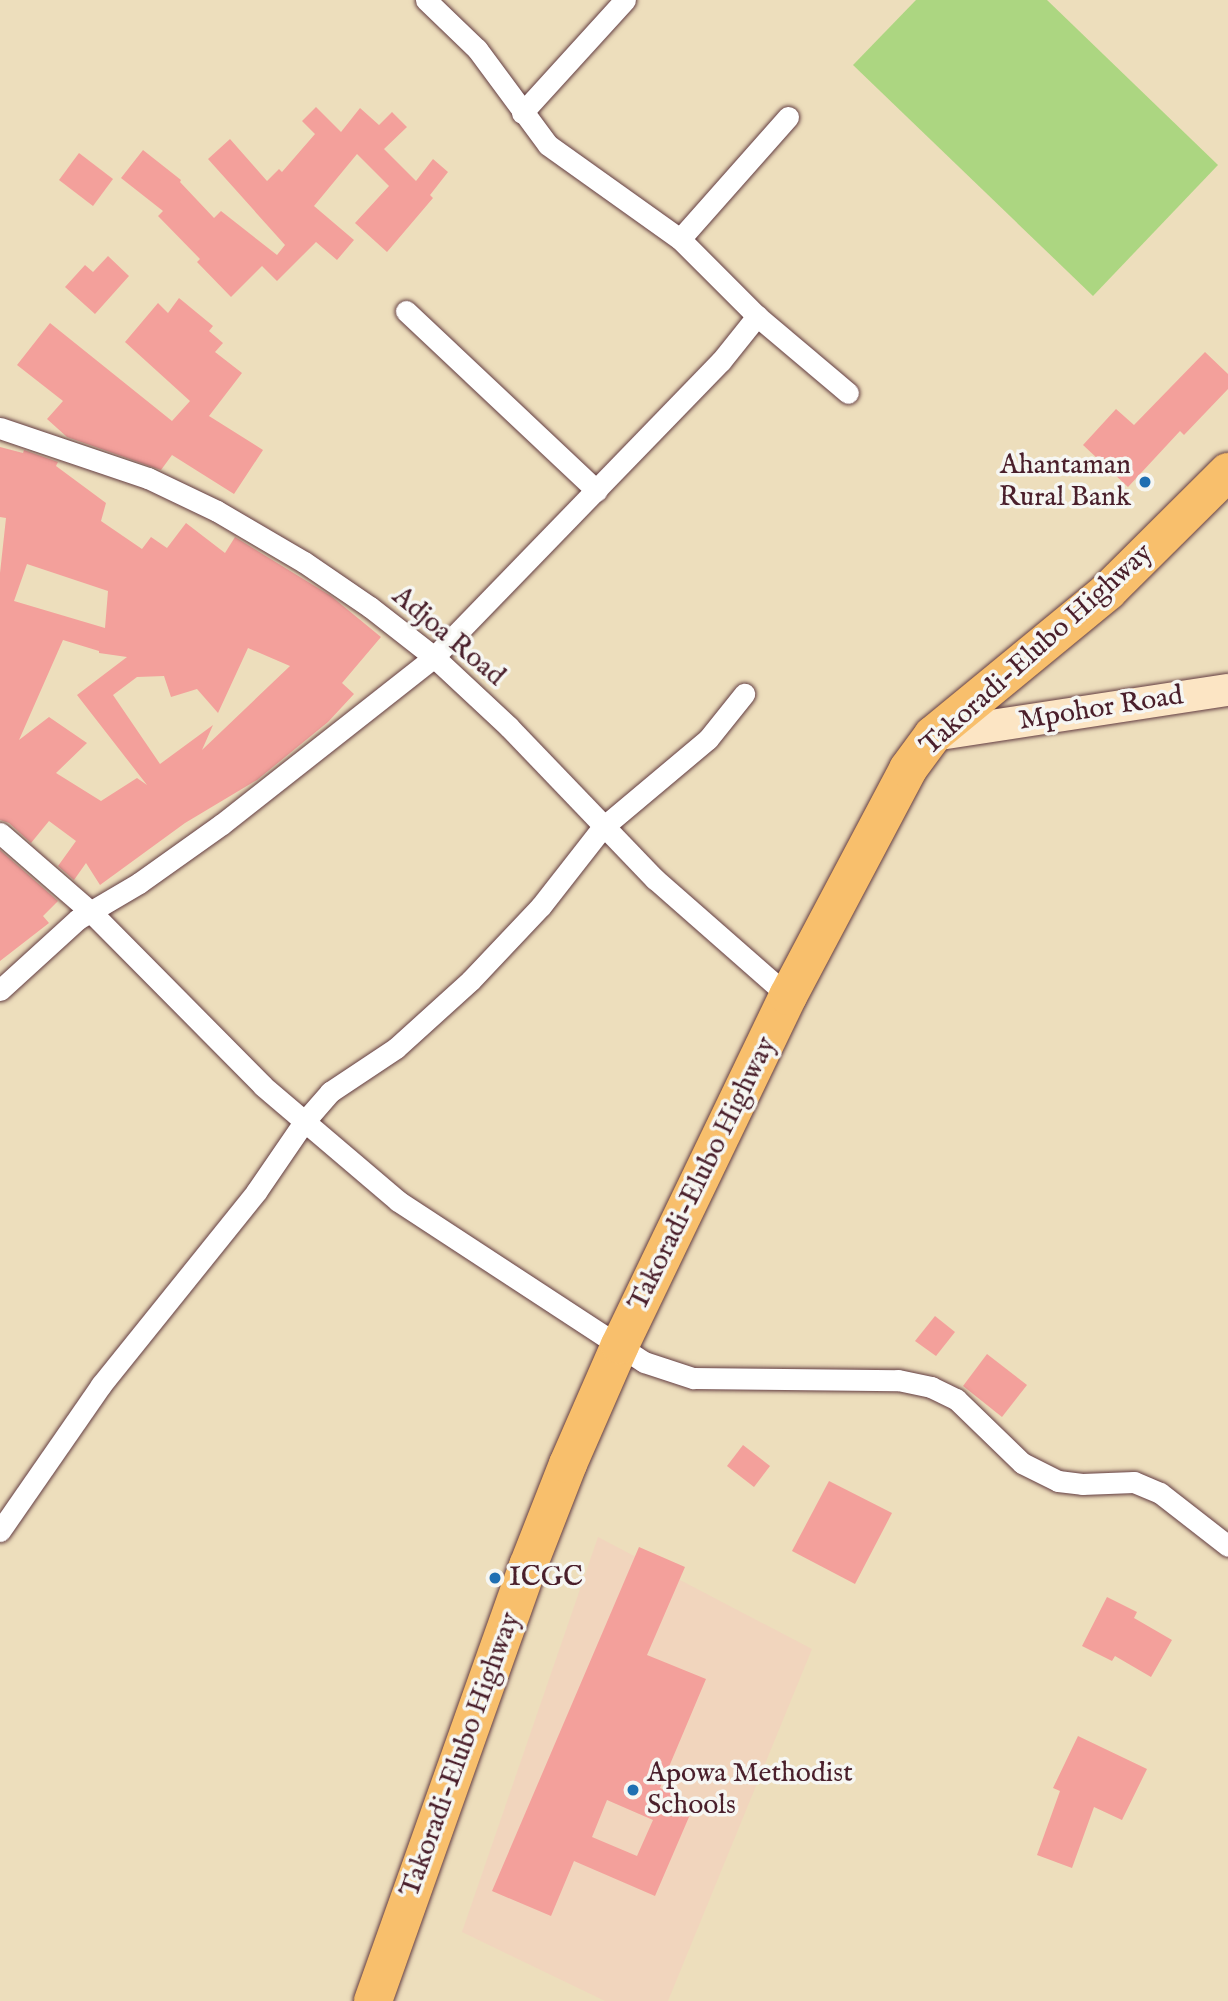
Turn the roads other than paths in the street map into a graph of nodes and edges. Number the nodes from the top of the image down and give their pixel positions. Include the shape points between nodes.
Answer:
1 (426, 0) edge
2 (625, 0) edge
3 (522, 113) junction
4 (788, 117) dead end
5 (680, 239) junction
6 (406, 312) dead end
7 (757, 316) junction
8 (848, 393) dead end
9 (0, 428) edge
10 (1228, 472) edge
11 (597, 491) junction
12 (434, 657) junction
13 (1228, 690) edge
14 (744, 694) dead end
15 (933, 735) junction
16 (602, 828) junction
17 (0, 833) edge
18 (92, 913) junction
19 (0, 990) edge
20 (788, 996) junction
21 (304, 1122) junction
22 (620, 1345) junction
23 (0, 1531) edge
24 (1228, 1546) edge
25 (373, 2001) edge

1 - 3 street via 477,49
2 - 3 street
3 - 5 street via 548,145
4 - 5 street
5 - 7 street
6 - 11 street
7 - 8 street
7 - 11 street via 721,361
9 - 12 street, Adjoa Road via 148,478 218,511 304,562
10 - 15 highway, Takoradi-Elubo Highway via 1108,591
11 - 12 street
12 - 16 street, Adjoa Road via 509,727
12 - 18 street via 262,795
13 - 15 main road, Mpohor Road
14 - 16 street via 708,739
15 - 20 highway, Takoradi-Elubo Highway via 908,769
16 - 20 street, Adjoa Road
16 - 21 street via 541,906 471,980 396,1048 330,1092
17 - 18 street
18 - 19 street via 65,930
18 - 21 street
20 - 22 highway, Takoradi-Elubo Highway
21 - 22 street via 398,1201
21 - 23 street via 256,1192 101,1385
22 - 24 street via 644,1363 693,1378 898,1380 931,1387 956,1399 1022,1463 1058,1481 1134,1482 1160,1493
22 - 25 highway, Takoradi-Elubo Highway via 528,1566

